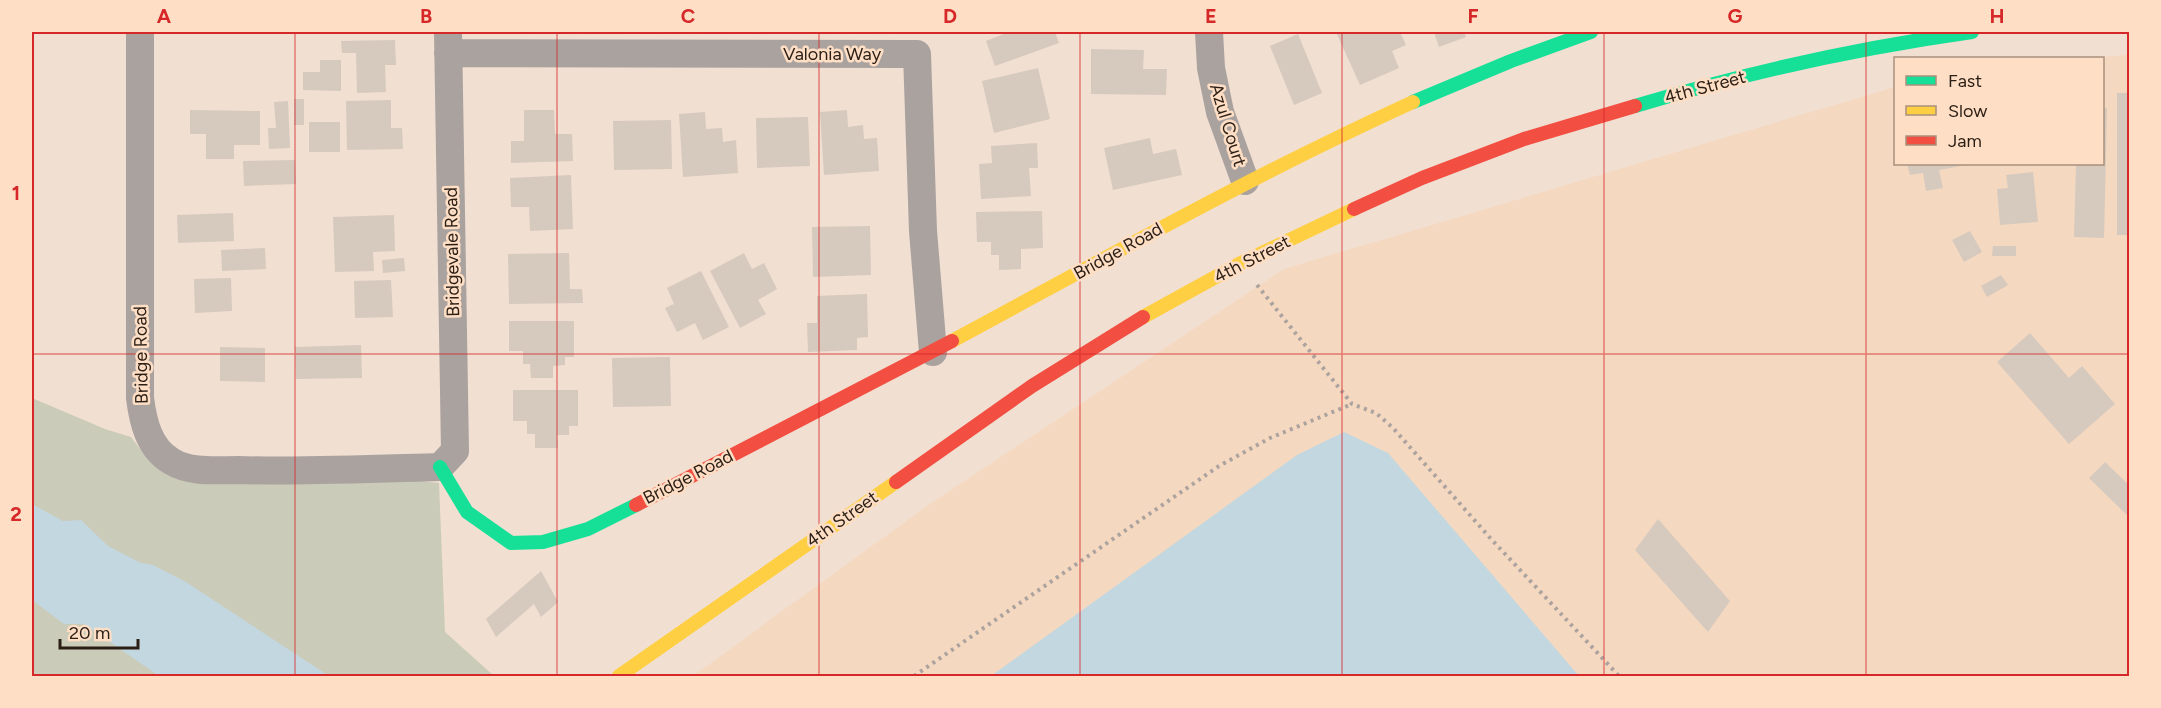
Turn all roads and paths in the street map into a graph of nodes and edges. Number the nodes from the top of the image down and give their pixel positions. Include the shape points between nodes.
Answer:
1 (141, 32) edge
2 (1209, 32) edge
3 (1591, 32) edge
4 (1972, 32) edge
5 (448, 42) edge
6 (1245, 182) junction
7 (1241, 263) junction
8 (933, 352) junction
9 (1352, 404) junction
10 (440, 467) junction
11 (619, 676) edge
12 (914, 676) edge
13 (1619, 676) edge

1 - 10 street, Bridge Road via 140,398 142,417 155,448 169,460 195,469 289,472
2 - 6 street, Azul Court via 1220,112
3 - 6 main road, Bridge Road via 1418,100
4 - 7 main road, 4th Street via 1901,42 1716,82 1524,140 1422,178
5 - 8 street, Valonia Way via 917,54 923,231
5 - 10 street, Bridgevale Road via 455,451
6 - 8 main road, Bridge Road
7 - 9 path
7 - 11 main road, 4th Street via 1129,324 1032,386
8 - 10 main road, Bridge Road via 588,529 543,542 512,543 467,512
9 - 12 path via 1270,438 1219,466
9 - 13 path via 1376,412 1393,428

